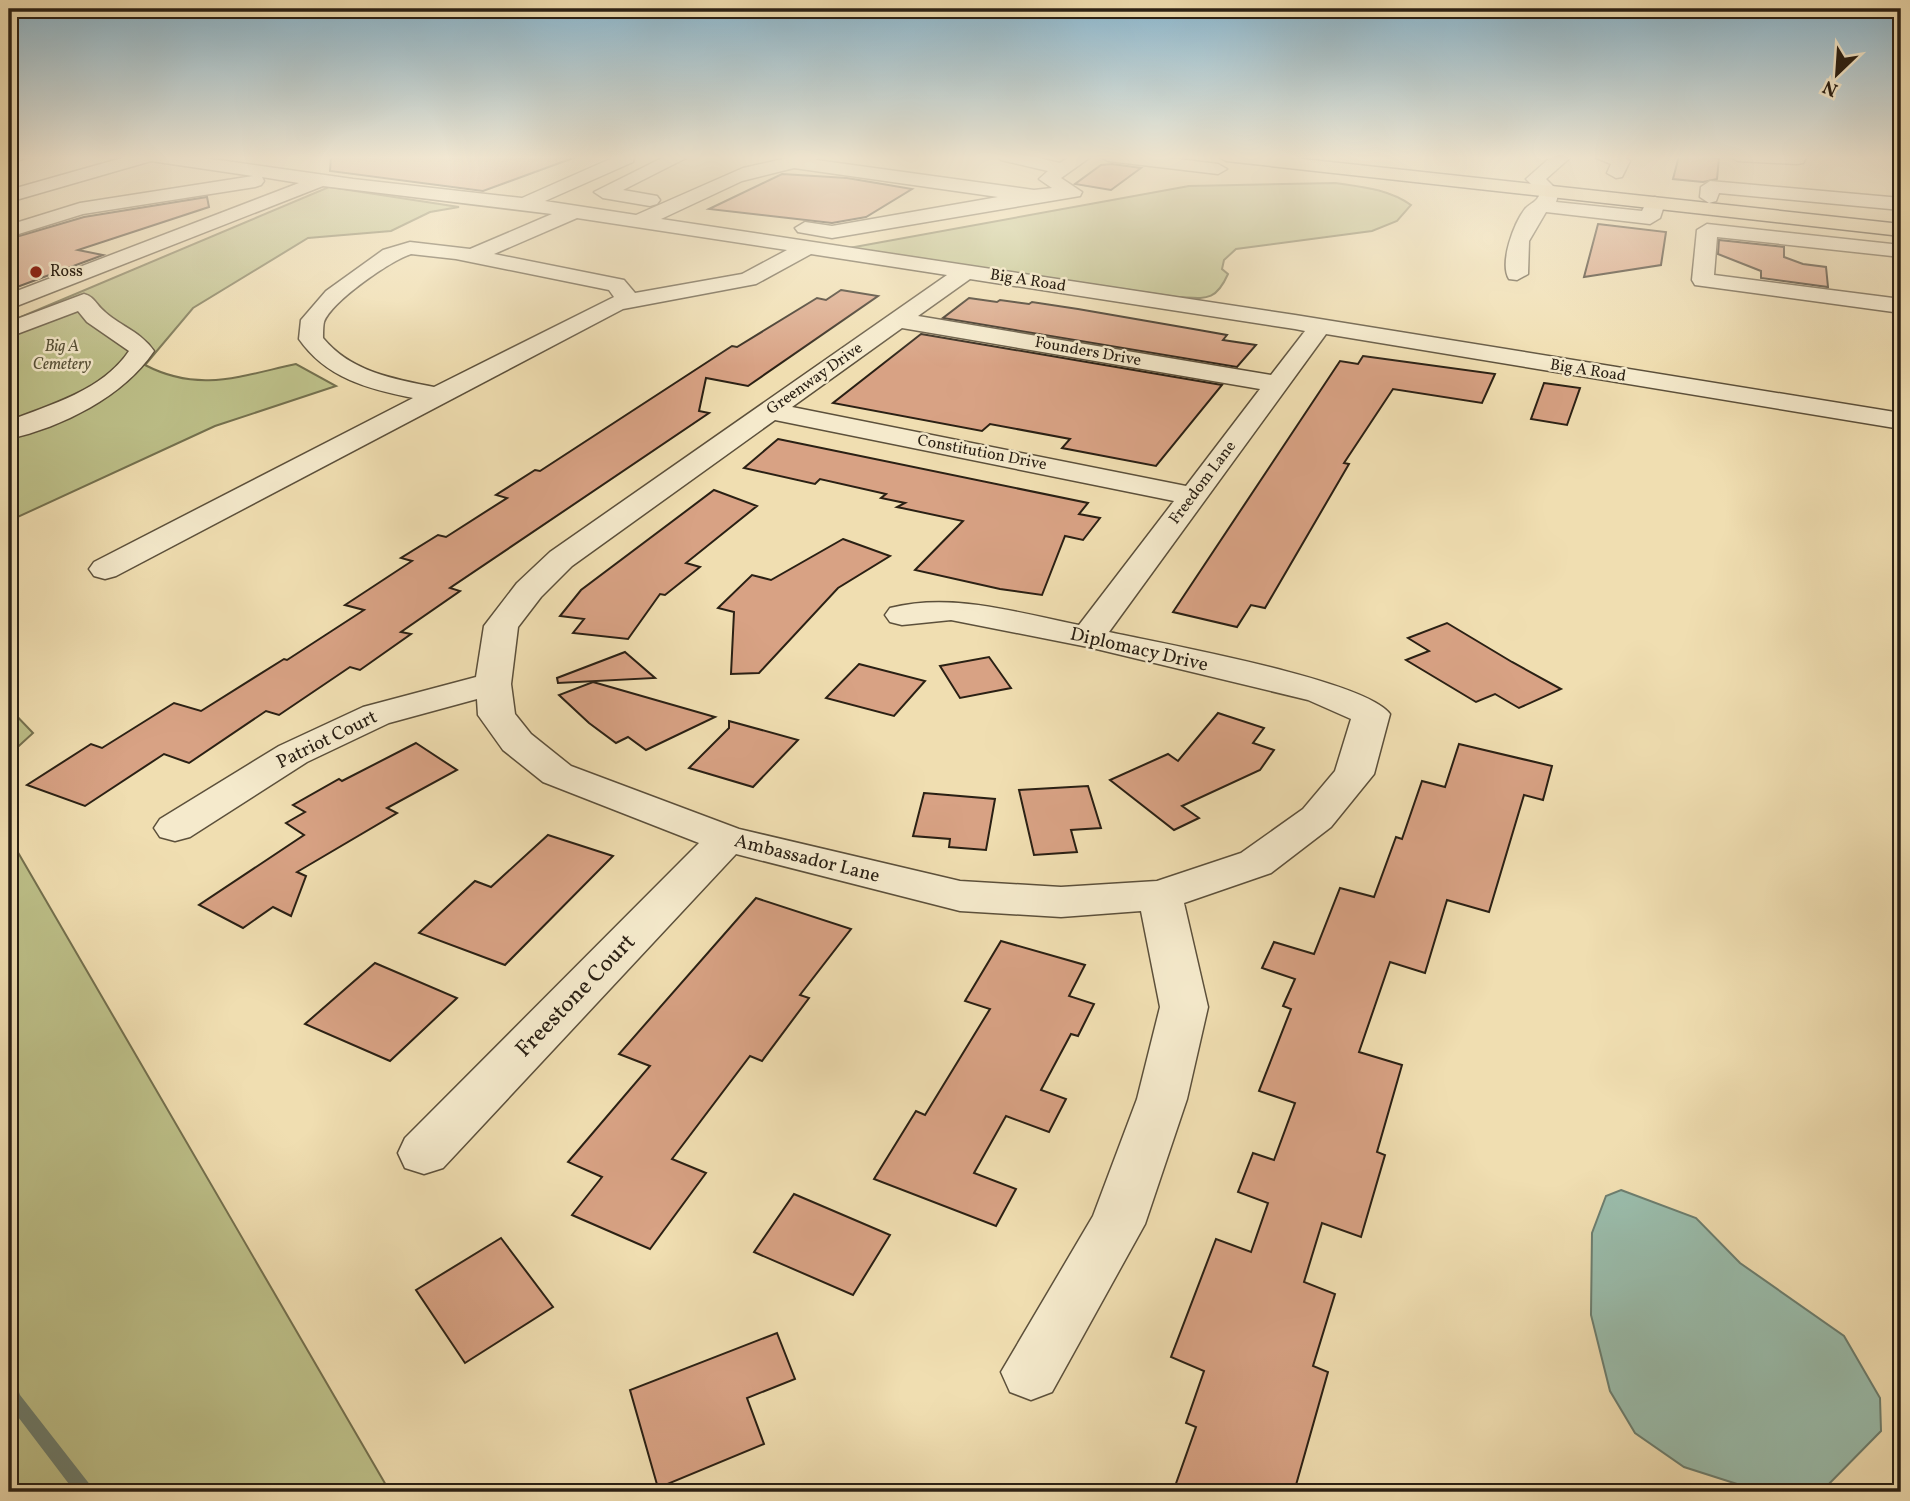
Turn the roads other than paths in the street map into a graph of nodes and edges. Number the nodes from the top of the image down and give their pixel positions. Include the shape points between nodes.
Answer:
1 (183, 226) edge
2 (257, 226) edge
3 (529, 226) edge
4 (673, 226) edge
5 (794, 226) edge
6 (866, 226) edge
7 (1527, 226) edge
8 (1566, 226) edge
9 (1864, 226) edge
10 (1901, 230) edge
11 (1564, 231) dead end
12 (777, 242) junction
13 (1819, 242) junction
14 (218, 243) dead end
15 (809, 247) junction
16 (1901, 251) edge
17 (464, 254) junction
18 (1901, 265) edge
19 (967, 271) junction
20 (1517, 274) dead end
21 (697, 287) junction
22 (108, 290) dead end
23 (628, 299) junction
24 (85, 301) junction
25 (9, 302) edge
26 (1894, 314) edge
27 (899, 320) junction
28 (1319, 328) junction
29 (9, 330) edge
30 (1277, 384) junction
31 (438, 396) junction
32 (770, 411) junction
33 (1901, 421) edge
34 (9, 431) edge
35 (663, 486) joint
36 (1194, 496) junction
37 (105, 569) dead end
38 (902, 615) dead end
39 (1088, 637) junction
40 (493, 684) junction
41 (1371, 715) joint
42 (175, 828) dead end
43 (727, 839) junction
44 (1160, 895) junction
45 (424, 1153) dead end
46 (1031, 1372) dead end

1 - 25 street
2 - 14 street
3 - 17 street
4 - 12 street, Big A Road
5 - 6 street via 832,232
7 - 20 street via 1520,241
8 - 11 street
9 - 10 main road
12 - 15 street, Big A Road
12 - 21 street
13 - 16 street
13 - 18 street via 1823,256
13 - 26 street via 1707,230 1701,295
15 - 19 street, Big A Road
15 - 21 street via 748,279
17 - 23 street via 615,285
17 - 31 street via 419,247 390,254 334,296 313,320 311,339 341,367 391,386
19 - 27 street, Greenway Drive
19 - 28 street, Big A Road
21 - 23 street
22 - 24 street
23 - 31 street
24 - 29 street
24 - 34 street via 93,319 118,328 137,343 142,351 135,364 117,380
27 - 30 street, Founders Drive
27 - 32 street, Greenway Drive
28 - 30 street, Freedom Lane
28 - 33 street, Big A Road
30 - 36 street, Freedom Lane
31 - 37 street
32 - 35 street, Greenway Drive
32 - 36 street, Constitution Drive
35 - 40 street, Ambassador Lane via 561,559 529,590 502,625
36 - 39 street, Freedom Lane
38 - 39 street, Diplomacy Drive via 951,610
39 - 41 street, Diplomacy Drive via 1320,692
40 - 42 street, Patriot Court via 376,715 293,754
40 - 43 street, Ambassador Lane via 497,715 517,742 556,774
41 - 44 street, Ambassador Lane via 1354,774 1317,818 1256,863
43 - 44 street, Ambassador Lane via 960,896 1061,902
43 - 45 street, Freestone Court
44 - 46 street via 1184,1007 1163,1099 1117,1224

